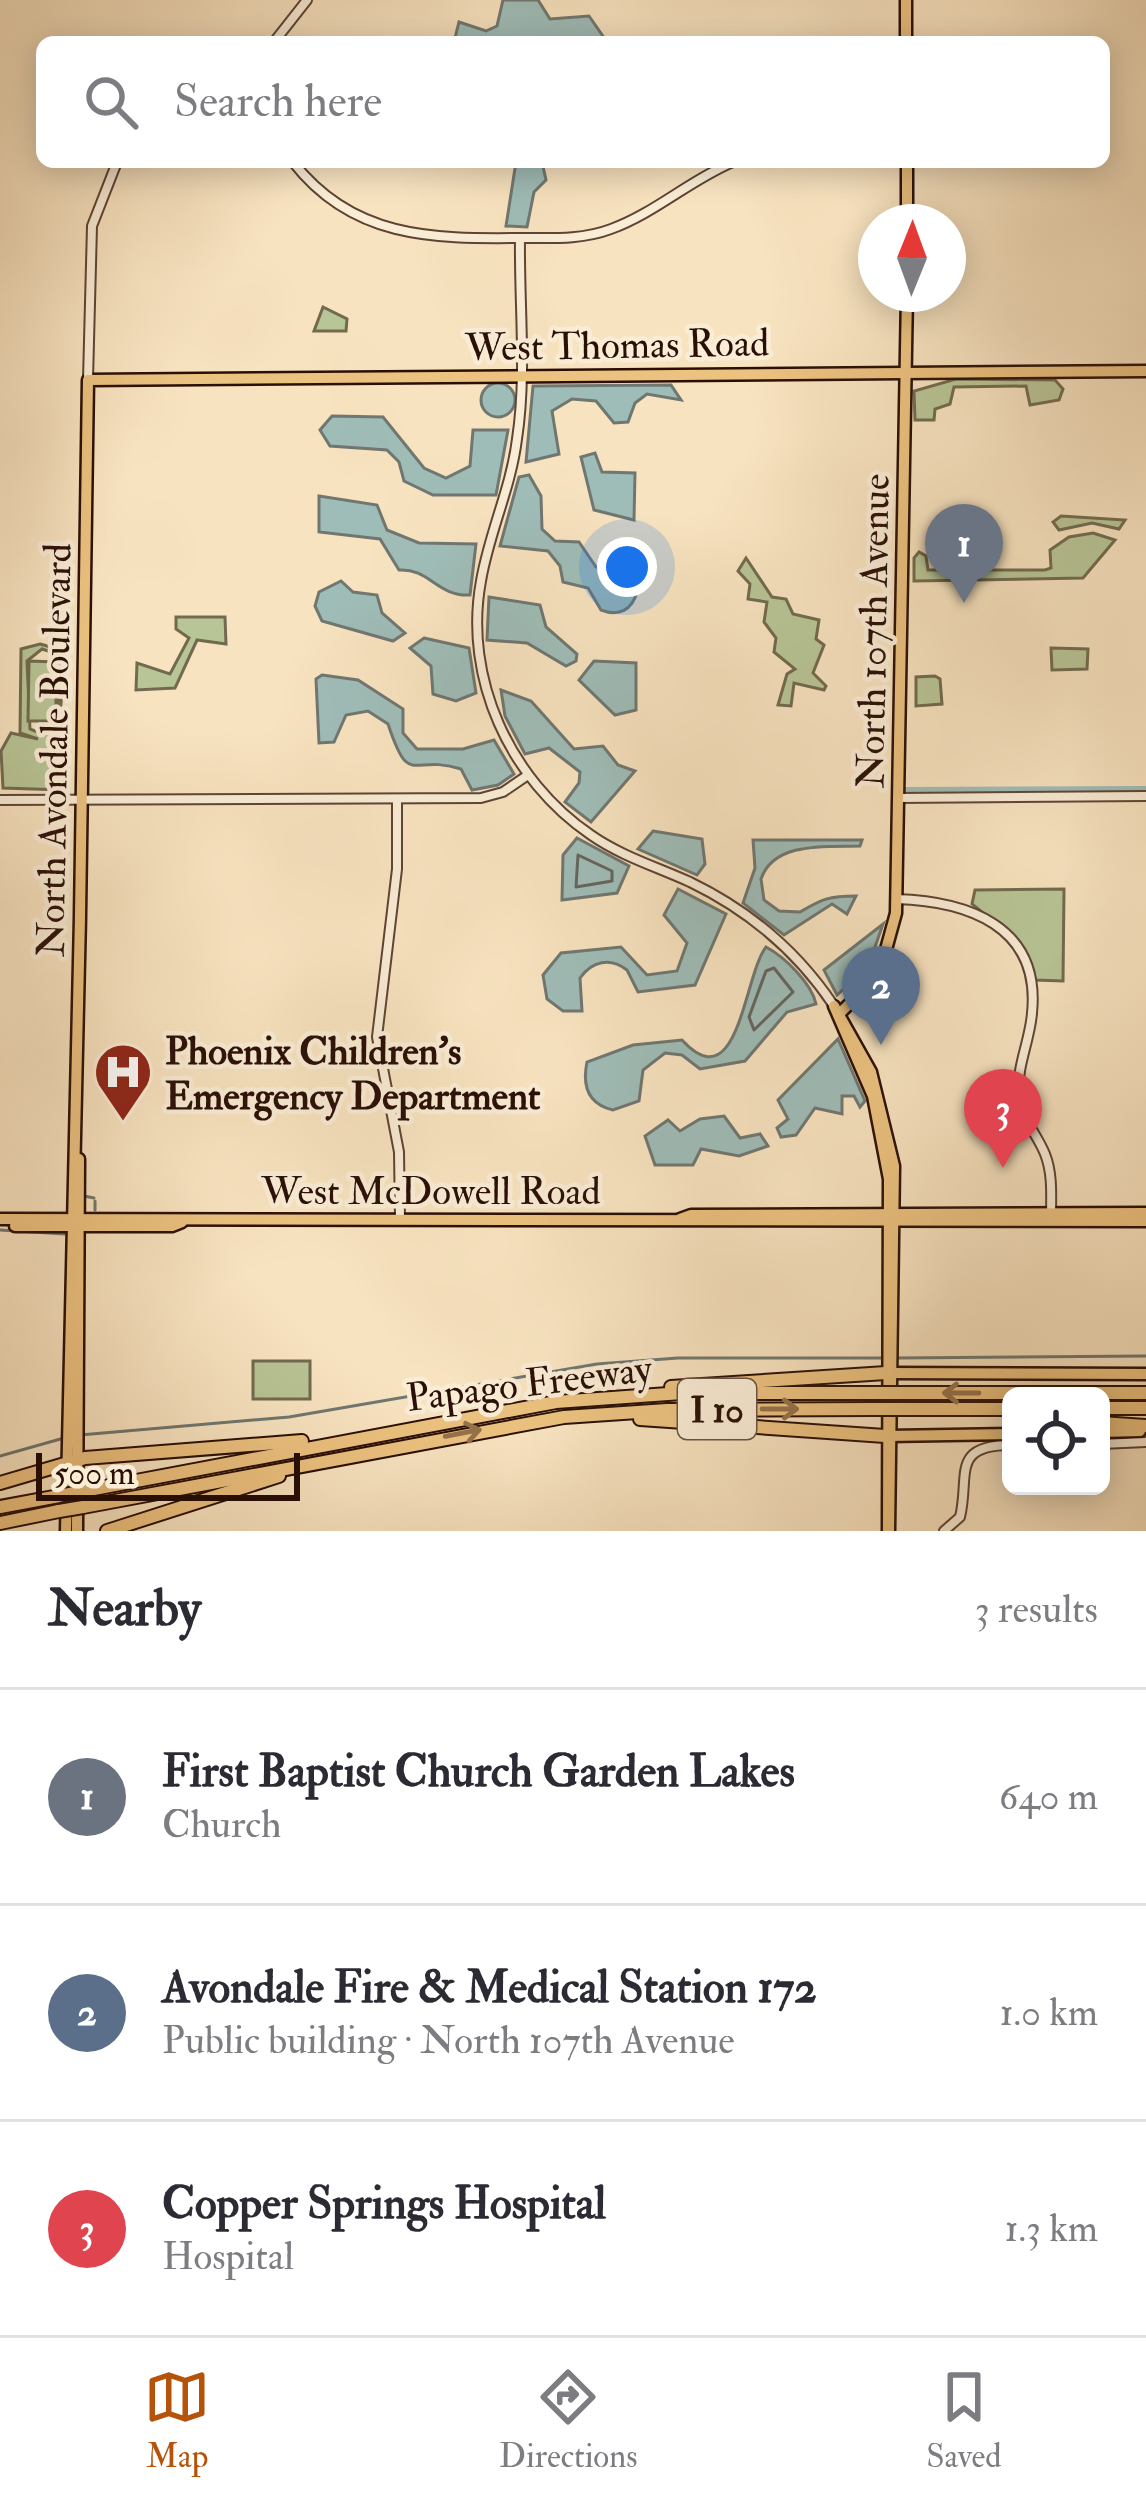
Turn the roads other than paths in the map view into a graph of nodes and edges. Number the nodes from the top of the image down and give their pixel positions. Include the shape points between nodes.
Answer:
1 (307, 0) edge
2 (906, 0) edge
3 (279, 36) edge
4 (906, 36) edge
5 (115, 168) edge
6 (300, 168) edge
7 (722, 168) edge
8 (907, 168) edge
9 (907, 204) edge
10 (520, 238) junction
11 (907, 312) edge
12 (1146, 370) edge
13 (907, 372) junction
14 (521, 375) junction
15 (88, 380) junction
16 (528, 775) junction
17 (1146, 796) edge
18 (899, 798) junction
19 (397, 799) junction
20 (0, 800) edge
21 (82, 801) junction
22 (896, 899) junction
23 (882, 966) junction
24 (873, 982) junction
25 (837, 1011) junction
26 (861, 1048) junction
27 (865, 1064) junction
28 (1051, 1217) junction
29 (1146, 1217) edge
30 (892, 1218) junction
31 (400, 1221) junction
32 (0, 1222) edge
33 (74, 1223) junction
34 (891, 1292) junction
35 (890, 1349) junction
36 (890, 1368) junction
37 (1146, 1374) edge
38 (1146, 1393) edge
39 (640, 1395) junction
40 (1110, 1408) edge
41 (1146, 1408) edge
42 (1002, 1412) edge
43 (579, 1416) junction
44 (1110, 1427) edge
45 (1146, 1428) edge
46 (399, 1429) junction
47 (1002, 1434) edge
48 (889, 1436) junction
49 (1146, 1442) edge
50 (1110, 1444) edge
51 (1002, 1445) edge
52 (72, 1454) junction
53 (349, 1456) junction
54 (0, 1484) edge
55 (0, 1507) edge
56 (0, 1523) edge
57 (66, 1531) edge
58 (77, 1531) edge
59 (107, 1531) edge
60 (889, 1531) edge
61 (944, 1531) edge

1 - 3 street
2 - 4 main road
5 - 15 street via 92,226
6 - 10 street via 344,209 395,232
7 - 10 street via 614,228
8 - 9 main road
10 - 14 street
11 - 13 main road, North 107th Avenue
12 - 13 main road, West Thomas Road
13 - 14 main road, West Thomas Road
13 - 18 main road, North 107th Avenue
14 - 15 main road, West Thomas Road
14 - 16 street via 517,445 477,621 487,692
15 - 21 main road, North Avondale Boulevard
16 - 19 street via 488,798
16 - 25 street via 591,835 739,910 778,940
17 - 18 street
18 - 22 main road, North 107th Avenue
19 - 21 street
19 - 31 street via 377,1037 398,1146
20 - 21 street
21 - 33 main road, North Avondale Boulevard
22 - 23 main road, North 107th Avenue
22 - 28 street via 978,912 1023,960 1033,1004 1019,1096 1047,1159
23 - 24 main road, North 107th Avenue
23 - 25 main road
24 - 25 main road, North 107th Avenue
24 - 26 main road via 856,1012
25 - 26 main road
25 - 27 main road
26 - 27 main road
27 - 30 main road via 890,1139
28 - 29 main road, West McDowell Road
28 - 30 main road, West McDowell Road
30 - 31 main road, West McDowell Road
30 - 34 main road
30 - 34 main road
31 - 33 main road, West McDowell Road
32 - 33 main road, West McDowell Road
33 - 52 main road, North Avondale Boulevard
34 - 35 main road
34 - 35 main road
35 - 36 main road
36 - 37 main road
36 - 39 highway
36 - 48 main road
38 -> 39 highway, Papago Freeway / I 10, bridge
39 - 46 highway, Papago Freeway / I 10
40 - 41 highway
43 -> 42 highway, Papago Freeway / I 10, bridge
43 - 48 highway
53 -> 43 highway, Papago Freeway / I 10
44 - 45 highway
46 - 52 highway
46 - 55 highway, Papago Freeway / I 10, bridge
47 - 48 main road
48 - 60 main road
49 - 50 street
51 - 61 street via 972,1455 960,1517
52 - 54 highway
52 - 57 main road, North Avondale Boulevard
52 - 58 main road, North Avondale Boulevard
53 - 56 highway, Papago Freeway / I 10, bridge
53 - 59 highway

